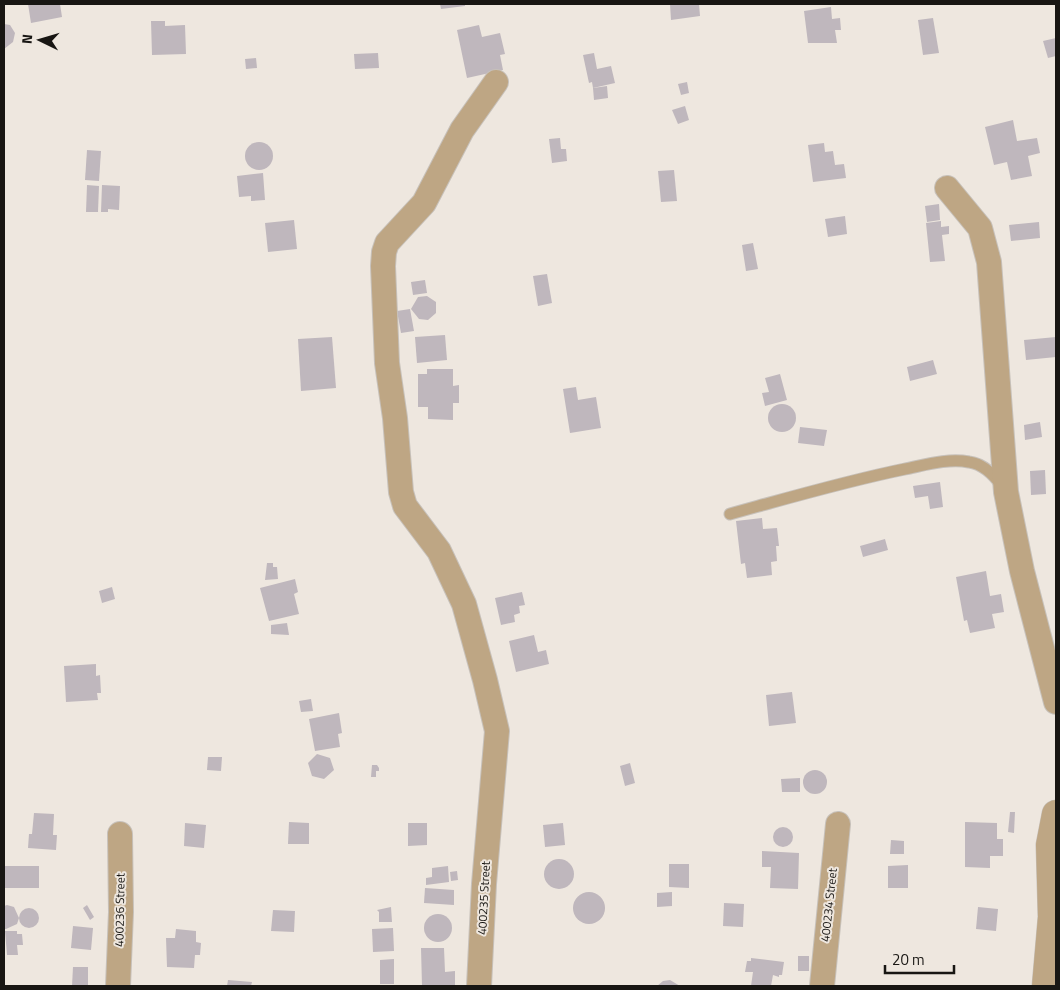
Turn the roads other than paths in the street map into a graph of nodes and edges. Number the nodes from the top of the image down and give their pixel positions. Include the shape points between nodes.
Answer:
1 (496, 82) dead end
2 (947, 188) dead end
3 (1006, 492) junction
4 (730, 514) dead end
5 (1056, 702) edge
6 (1056, 814) edge
7 (838, 824) dead end
8 (120, 834) dead end
9 (118, 986) edge
10 (479, 986) edge
11 (822, 986) edge
12 (1046, 986) edge

1 - 10 street, 400235 Street via 462,130 424,203 387,243 383,266 387,363 401,492 405,506 439,551 464,604 496,731
2 - 3 street via 980,228 990,262
3 - 4 lane via 992,474 978,464 946,462 868,476
3 - 5 street via 1022,571
6 - 12 street via 1050,845 1052,917
7 - 11 street, 400234 Street
8 - 9 street, 400236 Street

